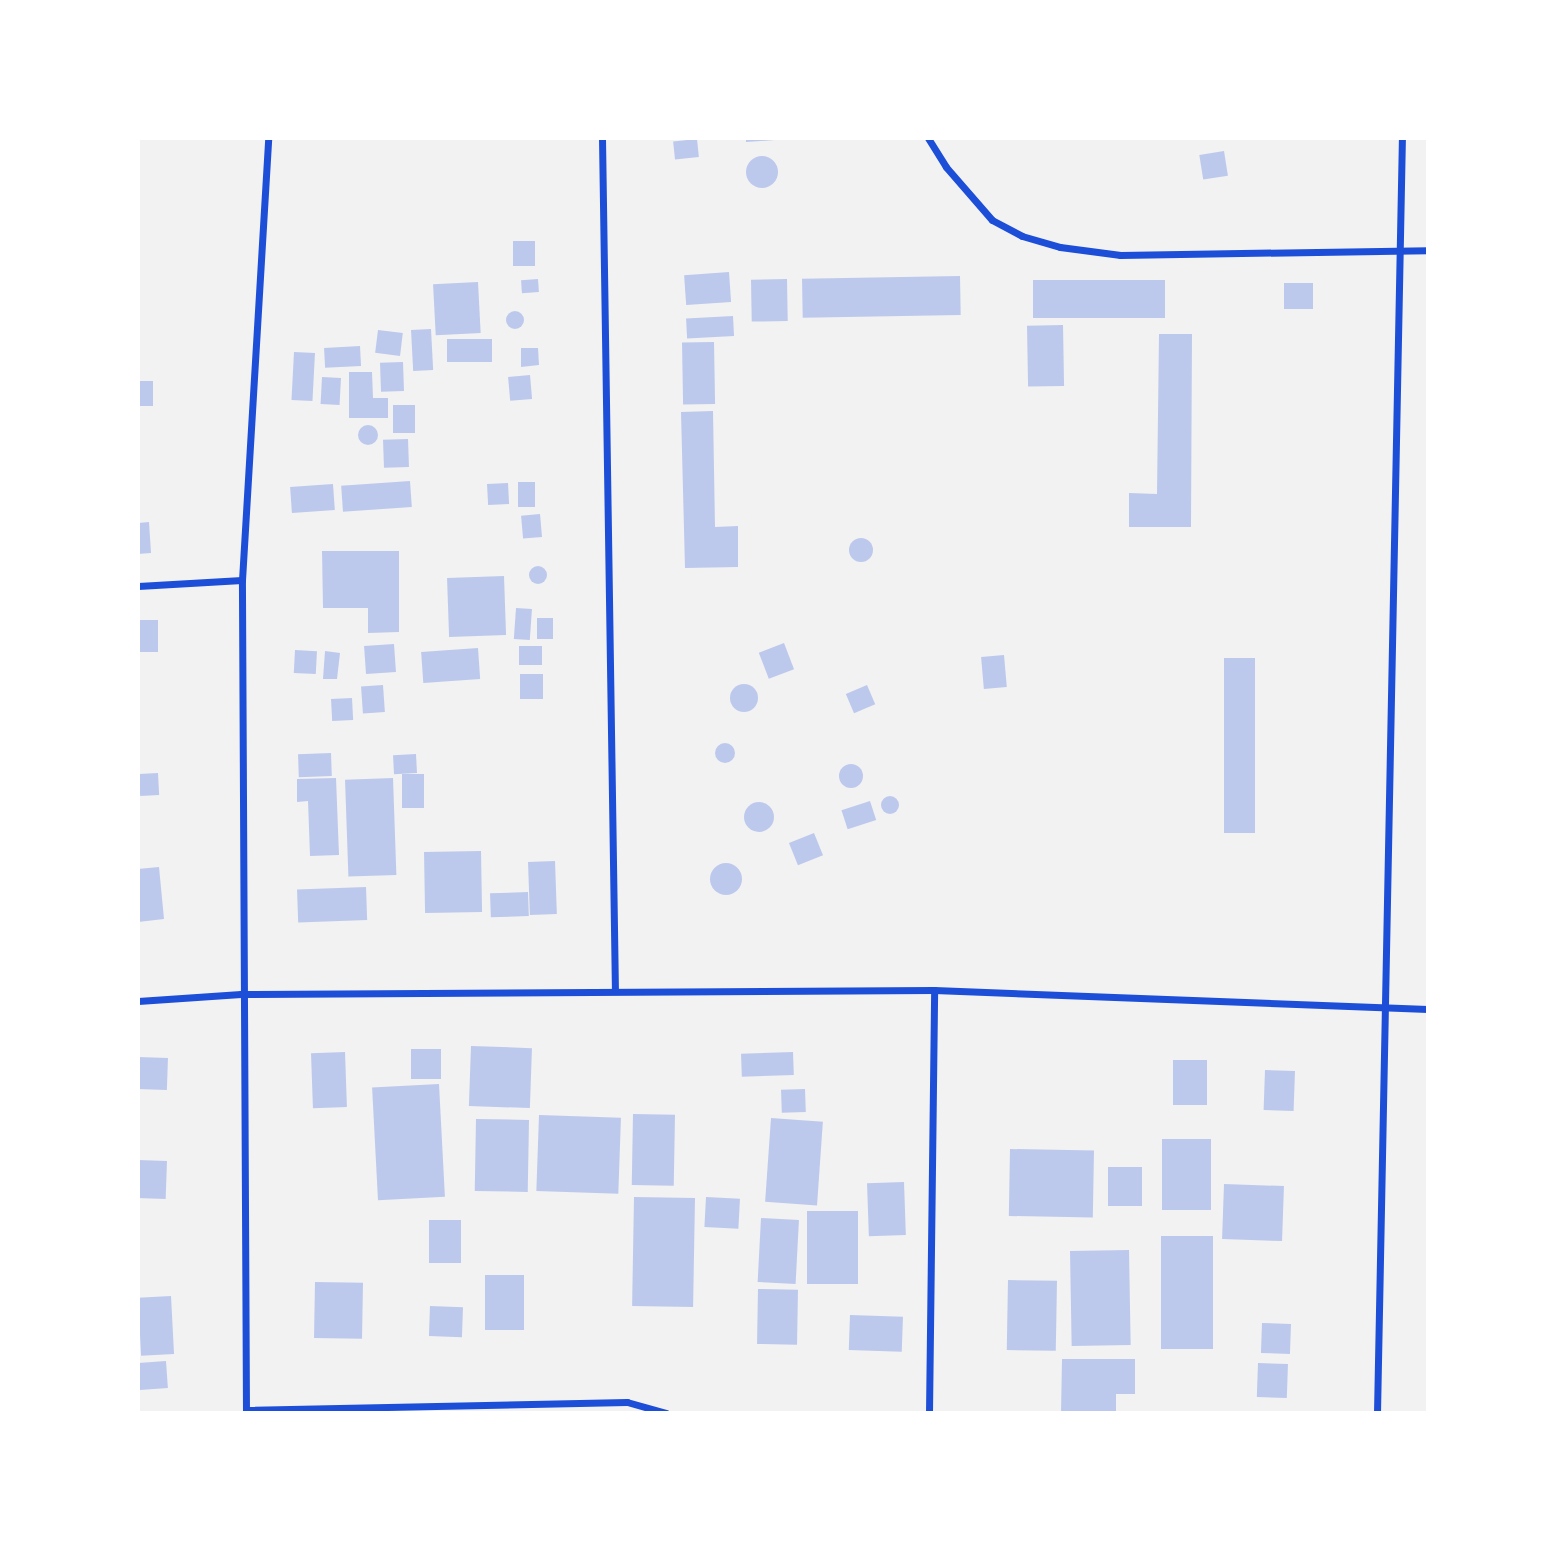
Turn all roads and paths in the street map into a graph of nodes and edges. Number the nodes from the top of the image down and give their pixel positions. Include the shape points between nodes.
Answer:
1 (268, 138) edge
2 (602, 138) edge
3 (928, 138) edge
4 (1402, 138) edge
5 (1428, 250) edge
6 (1398, 251) junction
7 (242, 580) junction
8 (138, 586) edge
9 (934, 990) junction
10 (615, 991) junction
11 (241, 994) junction
12 (138, 1000) edge
13 (1383, 1009) junction
14 (1428, 1009) edge
15 (246, 1412) edge
16 (666, 1413) edge
17 (929, 1413) edge
18 (1377, 1413) edge

1 - 7 street
2 - 10 street
3 - 6 street via 946,167 992,220 1022,236 1060,247 1120,255
4 - 6 street
5 - 6 street
6 - 13 street
7 - 8 street
7 - 11 street
9 - 10 street
9 - 13 street
9 - 17 street
10 - 11 street
11 - 12 street
11 - 15 street
13 - 14 street
13 - 18 street
15 - 16 street via 627,1402

